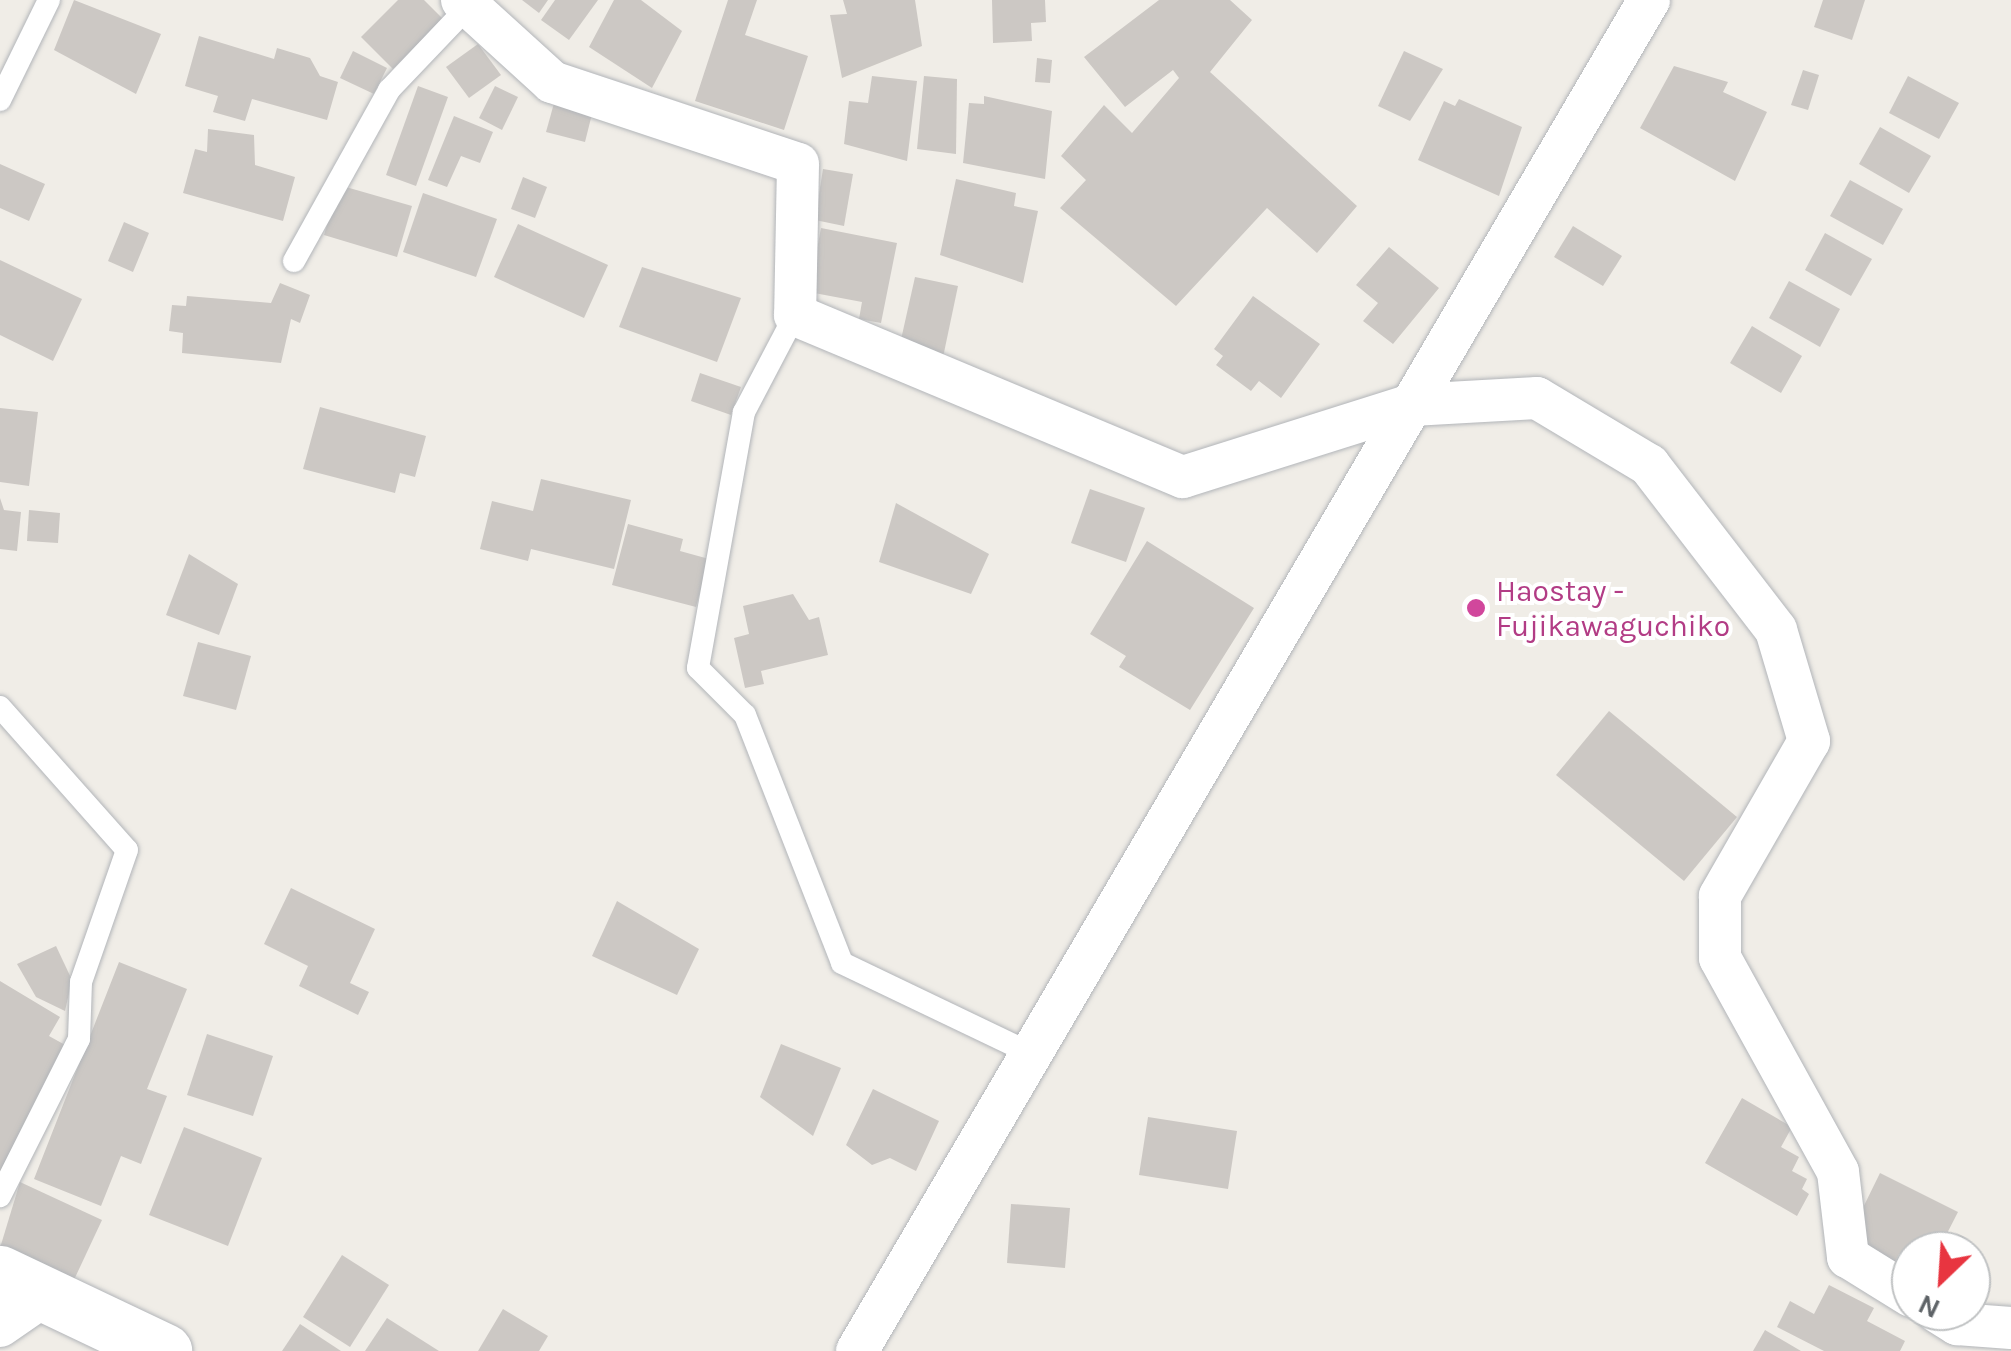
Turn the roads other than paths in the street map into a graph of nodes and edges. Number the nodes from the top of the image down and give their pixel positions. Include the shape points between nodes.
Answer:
1 (49, 0) edge
2 (1649, 0) edge
3 (464, 4) edge
4 (0, 100) edge
5 (294, 262) dead end
6 (795, 315) junction
7 (1412, 405) junction
8 (0, 708) edge
9 (1032, 1054) junction
10 (0, 1196) edge
11 (1891, 1284) edge
12 (59, 1309) edge
13 (0, 1326) edge
14 (164, 1351) edge
15 (857, 1351) edge

1 - 4 lane
2 - 7 street
3 - 5 lane via 389,90
3 - 6 street via 552,82 798,164
6 - 7 street via 1183,477
6 - 9 lane via 744,412 698,668 745,714 842,963
7 - 9 street
7 - 11 street via 1537,398 1649,465 1776,630 1810,741 1720,896 1720,958 1838,1172 1848,1258
8 - 10 lane via 127,850 81,982 79,1040
9 - 15 street
12 - 13 street
12 - 14 main road

